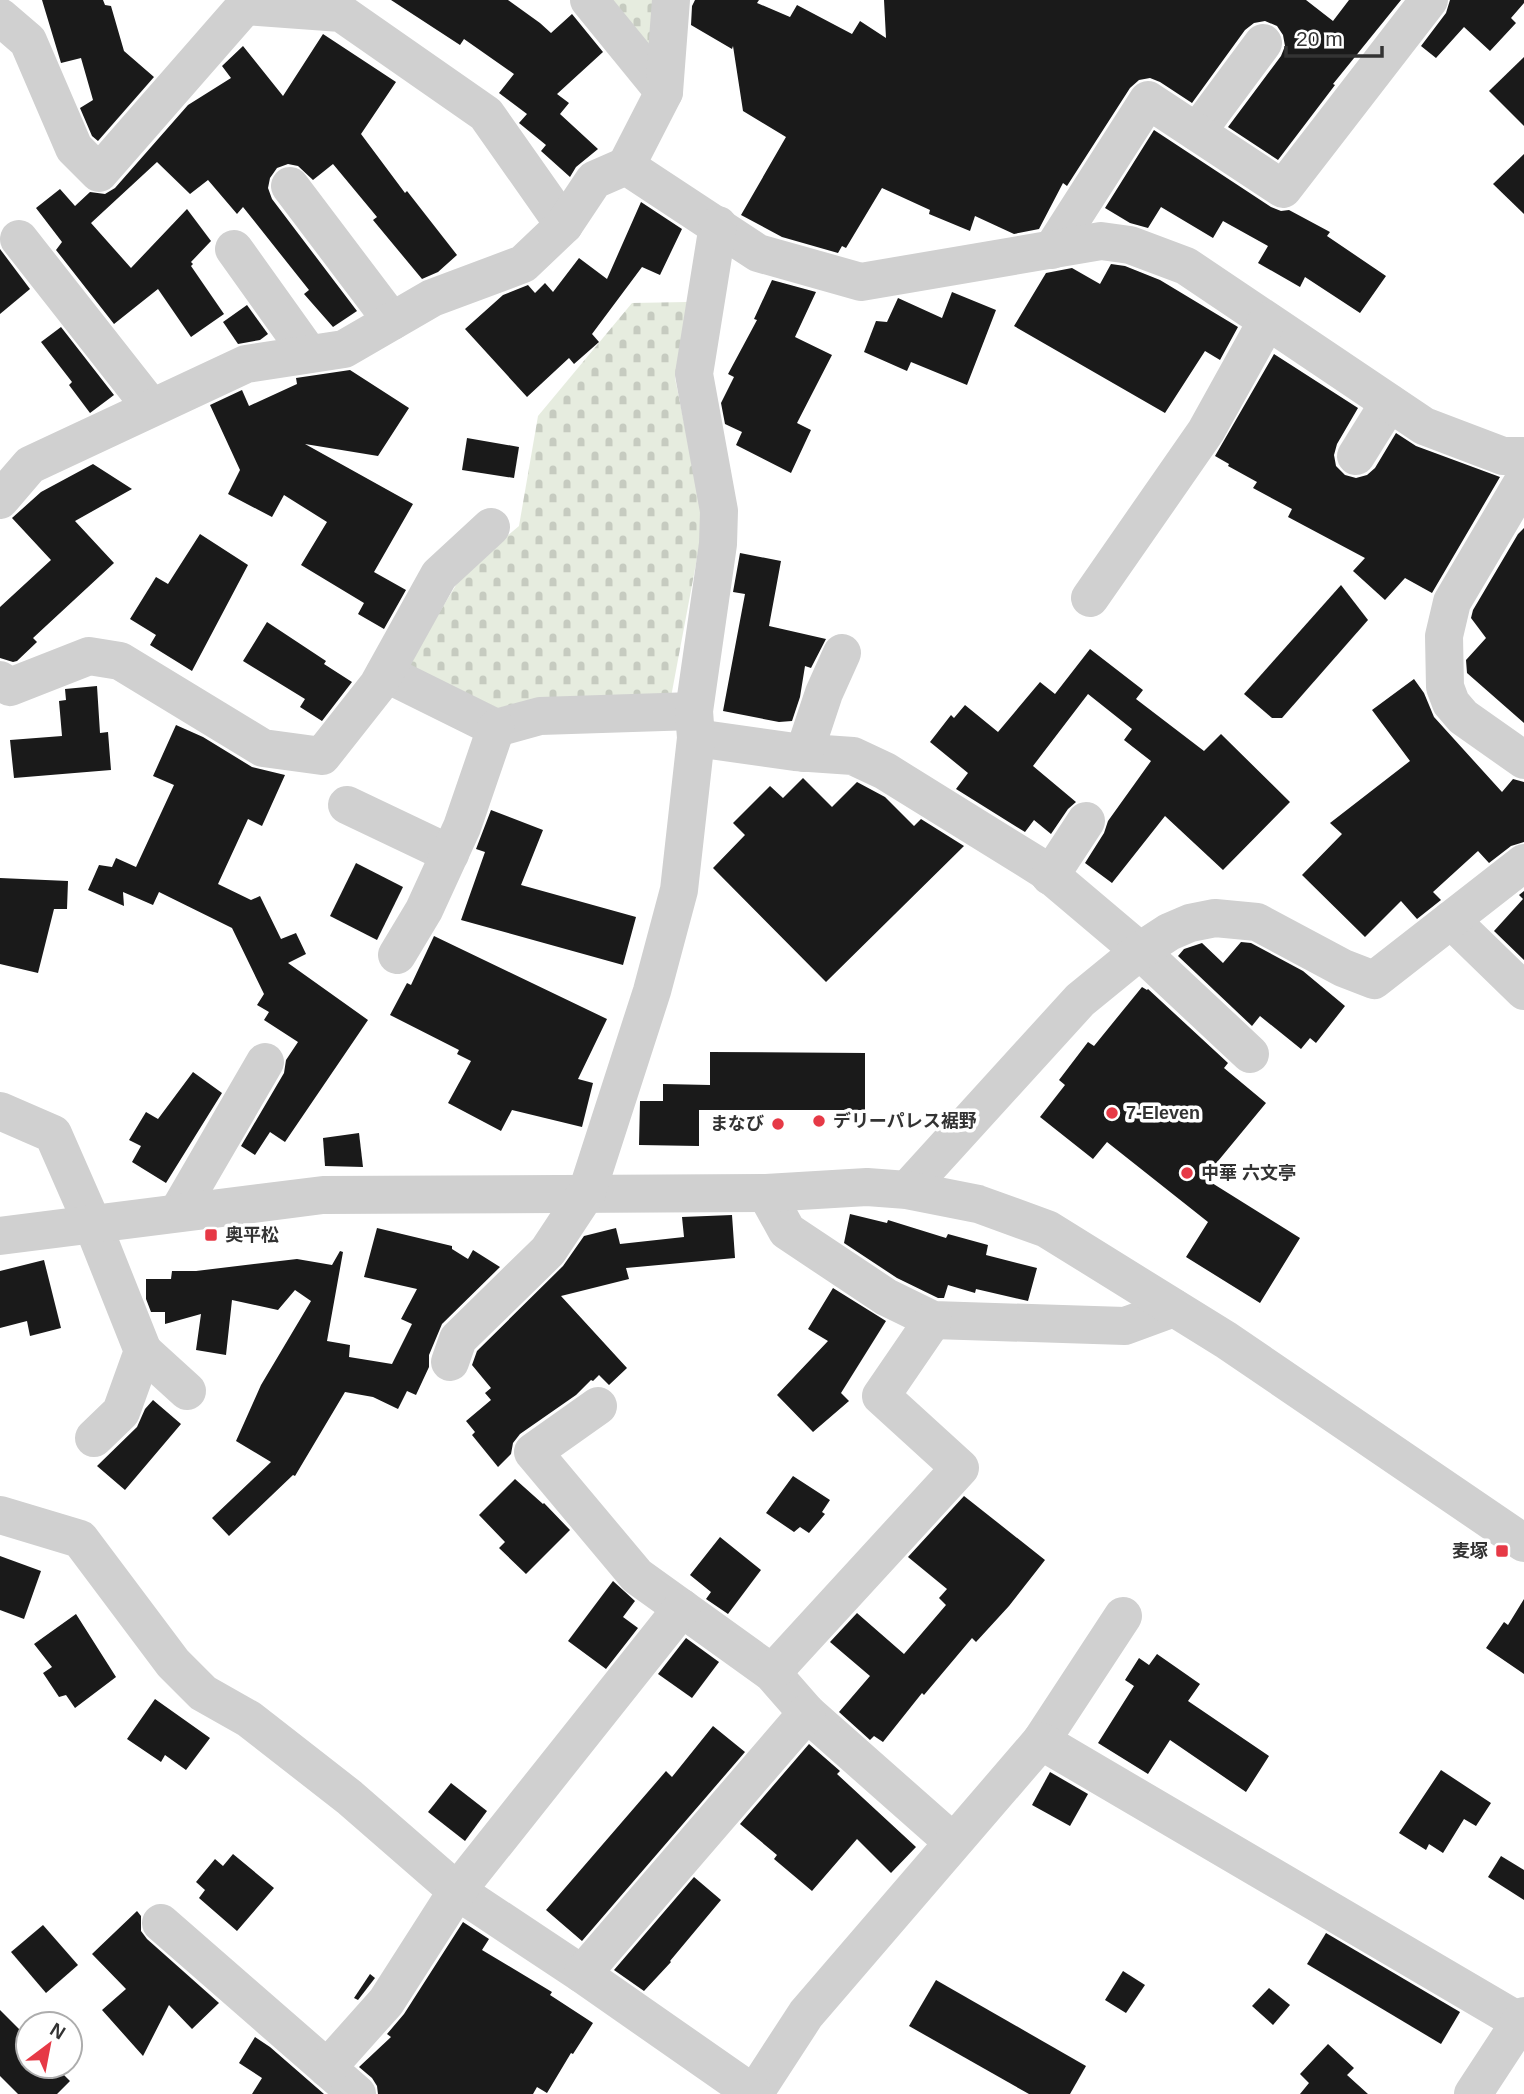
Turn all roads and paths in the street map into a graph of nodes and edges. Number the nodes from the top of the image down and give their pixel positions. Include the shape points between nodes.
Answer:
1 (589, 0) edge
2 (671, 0) edge
3 (1429, 0) edge
4 (222, 10) edge
5 (0, 18) edge
6 (1263, 43) dead end
7 (664, 92) junction
8 (1197, 132) junction
9 (626, 166) junction
10 (290, 186) dead end
11 (564, 225) junction
12 (718, 225) junction
13 (19, 239) dead end
14 (234, 249) dead end
15 (1052, 250) junction
16 (393, 321) junction
17 (1267, 321) junction
18 (309, 355) junction
19 (1389, 403) junction
20 (151, 407) junction
21 (1356, 456) dead end
22 (1524, 456) edge
23 (1524, 480) edge
24 (0, 500) edge
25 (491, 527) dead end
26 (1090, 598) dead end
27 (842, 653) dead end
28 (384, 673) junction
29 (0, 680) edge
30 (695, 725) junction
31 (496, 728) junction
32 (804, 753) junction
33 (1524, 760) edge
34 (347, 805) dead end
35 (1086, 821) dead end
36 (450, 854) junction
37 (1524, 863) edge
38 (1051, 876) junction
39 (1451, 920) junction
40 (1140, 951) junction
41 (397, 955) dead end
42 (1524, 991) edge
43 (1250, 1054) dead end
44 (265, 1062) dead end
45 (0, 1111) edge
46 (907, 1189) junction
47 (587, 1192) junction
48 (766, 1193) junction
49 (178, 1212) junction
50 (92, 1223) junction
51 (0, 1236) edge
52 (1174, 1308) junction
53 (933, 1320) junction
54 (143, 1351) junction
55 (450, 1362) dead end
56 (187, 1391) dead end
57 (598, 1406) dead end
58 (94, 1438) dead end
59 (0, 1515) edge
60 (1524, 1544) edge
61 (682, 1608) junction
62 (1123, 1616) dead end
63 (772, 1673) junction
64 (807, 1713) junction
65 (1041, 1741) junction
66 (953, 1842) junction
67 (457, 1891) junction
68 (162, 1923) dead end
69 (582, 1974) junction
70 (1522, 2019) edge
71 (327, 2068) junction
72 (357, 2094) edge
73 (754, 2094) edge
74 (1473, 2094) edge

1 - 7 street
2 - 7 street
3 - 8 street via 1283,188
4 - 5 street via 99,173 74,148 28,41
4 - 11 street via 245,6 341,13 486,114
6 - 8 street
7 - 9 street
8 - 15 street via 1148,100
9 - 11 street via 594,180
9 - 12 street
10 - 16 street
11 - 16 street via 523,264 432,298
12 - 15 street via 758,253 861,282
12 - 30 street via 694,374 719,511
13 - 20 street
14 - 18 street
15 - 17 street via 1101,242 1130,245 1186,266
16 - 18 street via 344,349
17 - 19 street
17 - 26 street via 1206,431
18 - 20 street via 246,364
19 - 21 street
19 - 22 street via 1424,426 1503,456
20 - 24 street via 30,465
23 - 33 street via 1452,602 1444,636 1445,687 1451,703 1463,717
25 - 28 street via 439,575
27 - 32 street
28 - 29 street via 322,756 263,748 120,661 89,656 10,687
28 - 31 street
30 - 31 street via 540,716
30 - 32 street
30 - 47 street via 678,890 652,991
31 - 36 street
32 - 38 street via 853,756 885,771
34 - 36 street
35 - 38 street
36 - 41 street
37 - 39 street
38 - 40 street
39 - 40 street via 1374,980 1257,922 1215,918 1190,923
39 - 42 street
40 - 43 street
40 - 46 street via 1080,1000
44 - 49 street
45 - 50 street via 53,1134
46 - 48 street
46 - 52 street via 978,1204 1047,1229
47 - 48 street
47 - 49 street via 323,1195
47 - 55 street via 548,1251 458,1339
48 - 53 street via 787,1231 886,1297
49 - 50 street
50 - 51 street
50 - 54 street
52 - 53 street via 1125,1326
52 - 60 street
53 - 63 street via 881,1396 960,1468
54 - 56 street
54 - 58 street via 121,1412
57 - 61 street via 533,1452 637,1576
59 - 67 street via 80,1539 173,1663 203,1693 249,1719 349,1797
61 - 63 street
61 - 67 street
62 - 65 street
63 - 64 street
64 - 66 street
64 - 69 street
65 - 66 street
65 - 70 street
66 - 73 street via 806,2014
67 - 69 street
67 - 71 street via 386,2002
68 - 71 street
69 - 73 street
70 - 74 street
71 - 72 street

